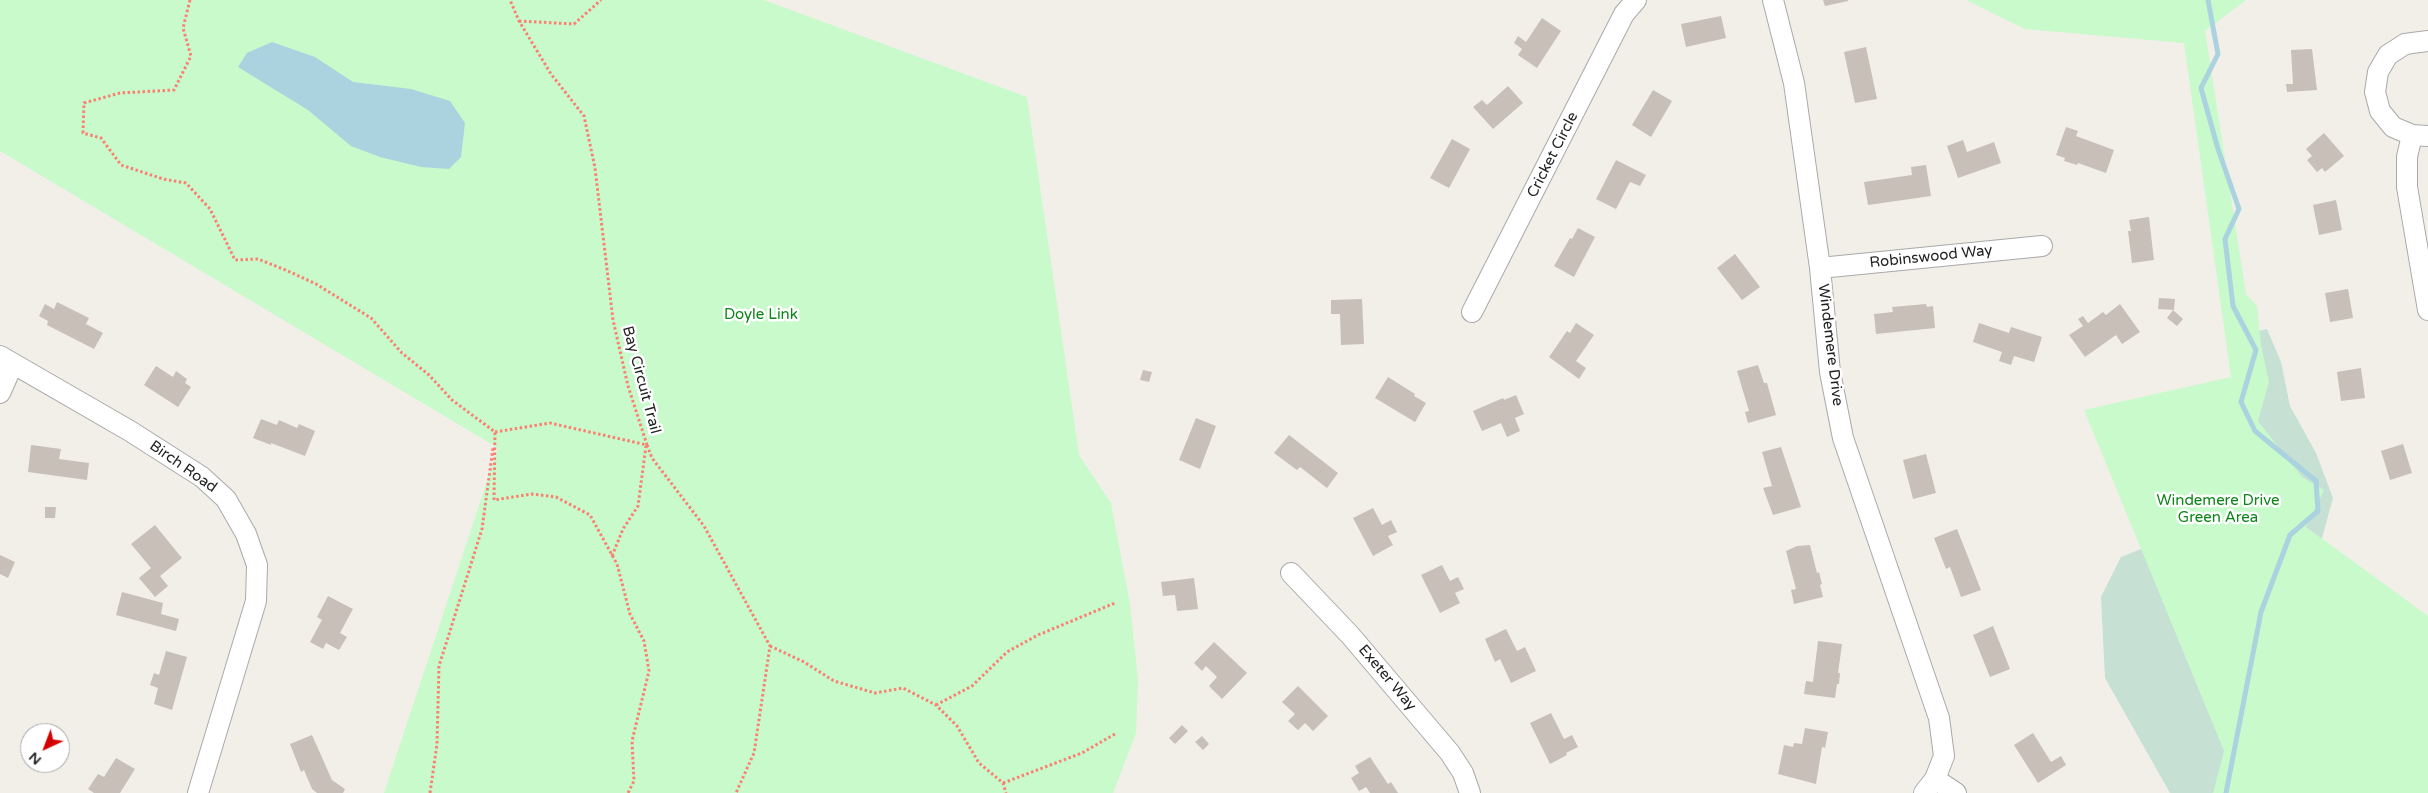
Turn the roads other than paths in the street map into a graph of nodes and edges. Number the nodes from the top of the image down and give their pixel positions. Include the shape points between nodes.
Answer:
1 (1636, 0) edge
2 (1773, 0) edge
3 (2428, 41) edge
4 (2420, 136) edge
5 (2042, 246) dead end
6 (1820, 268) junction
7 (2428, 310) edge
8 (1472, 312) dead end
9 (6, 360) edge
10 (0, 393) edge
11 (1291, 573) dead end
12 (1930, 786) edge
13 (198, 793) edge
14 (1470, 793) edge
15 (1956, 793) edge

1 - 8 street, Cricket Circle via 1624,14
2 - 6 street, Windemere Drive via 1794,83
3 - 4 street via 2415,41 2396,48 2382,62 2375,82 2376,102 2386,120 2398,130
4 - 7 street via 2407,157 2407,187
5 - 6 street, Robinswood Way
6 - 12 street, Windemere Drive via 1830,372 1843,438 1939,718 1944,756
9 - 10 street
9 - 13 street, Birch Road via 130,431 202,477 226,499 246,534 256,565 256,602
11 - 14 street, Exeter Way via 1350,635 1441,743 1463,773
12 - 15 street

